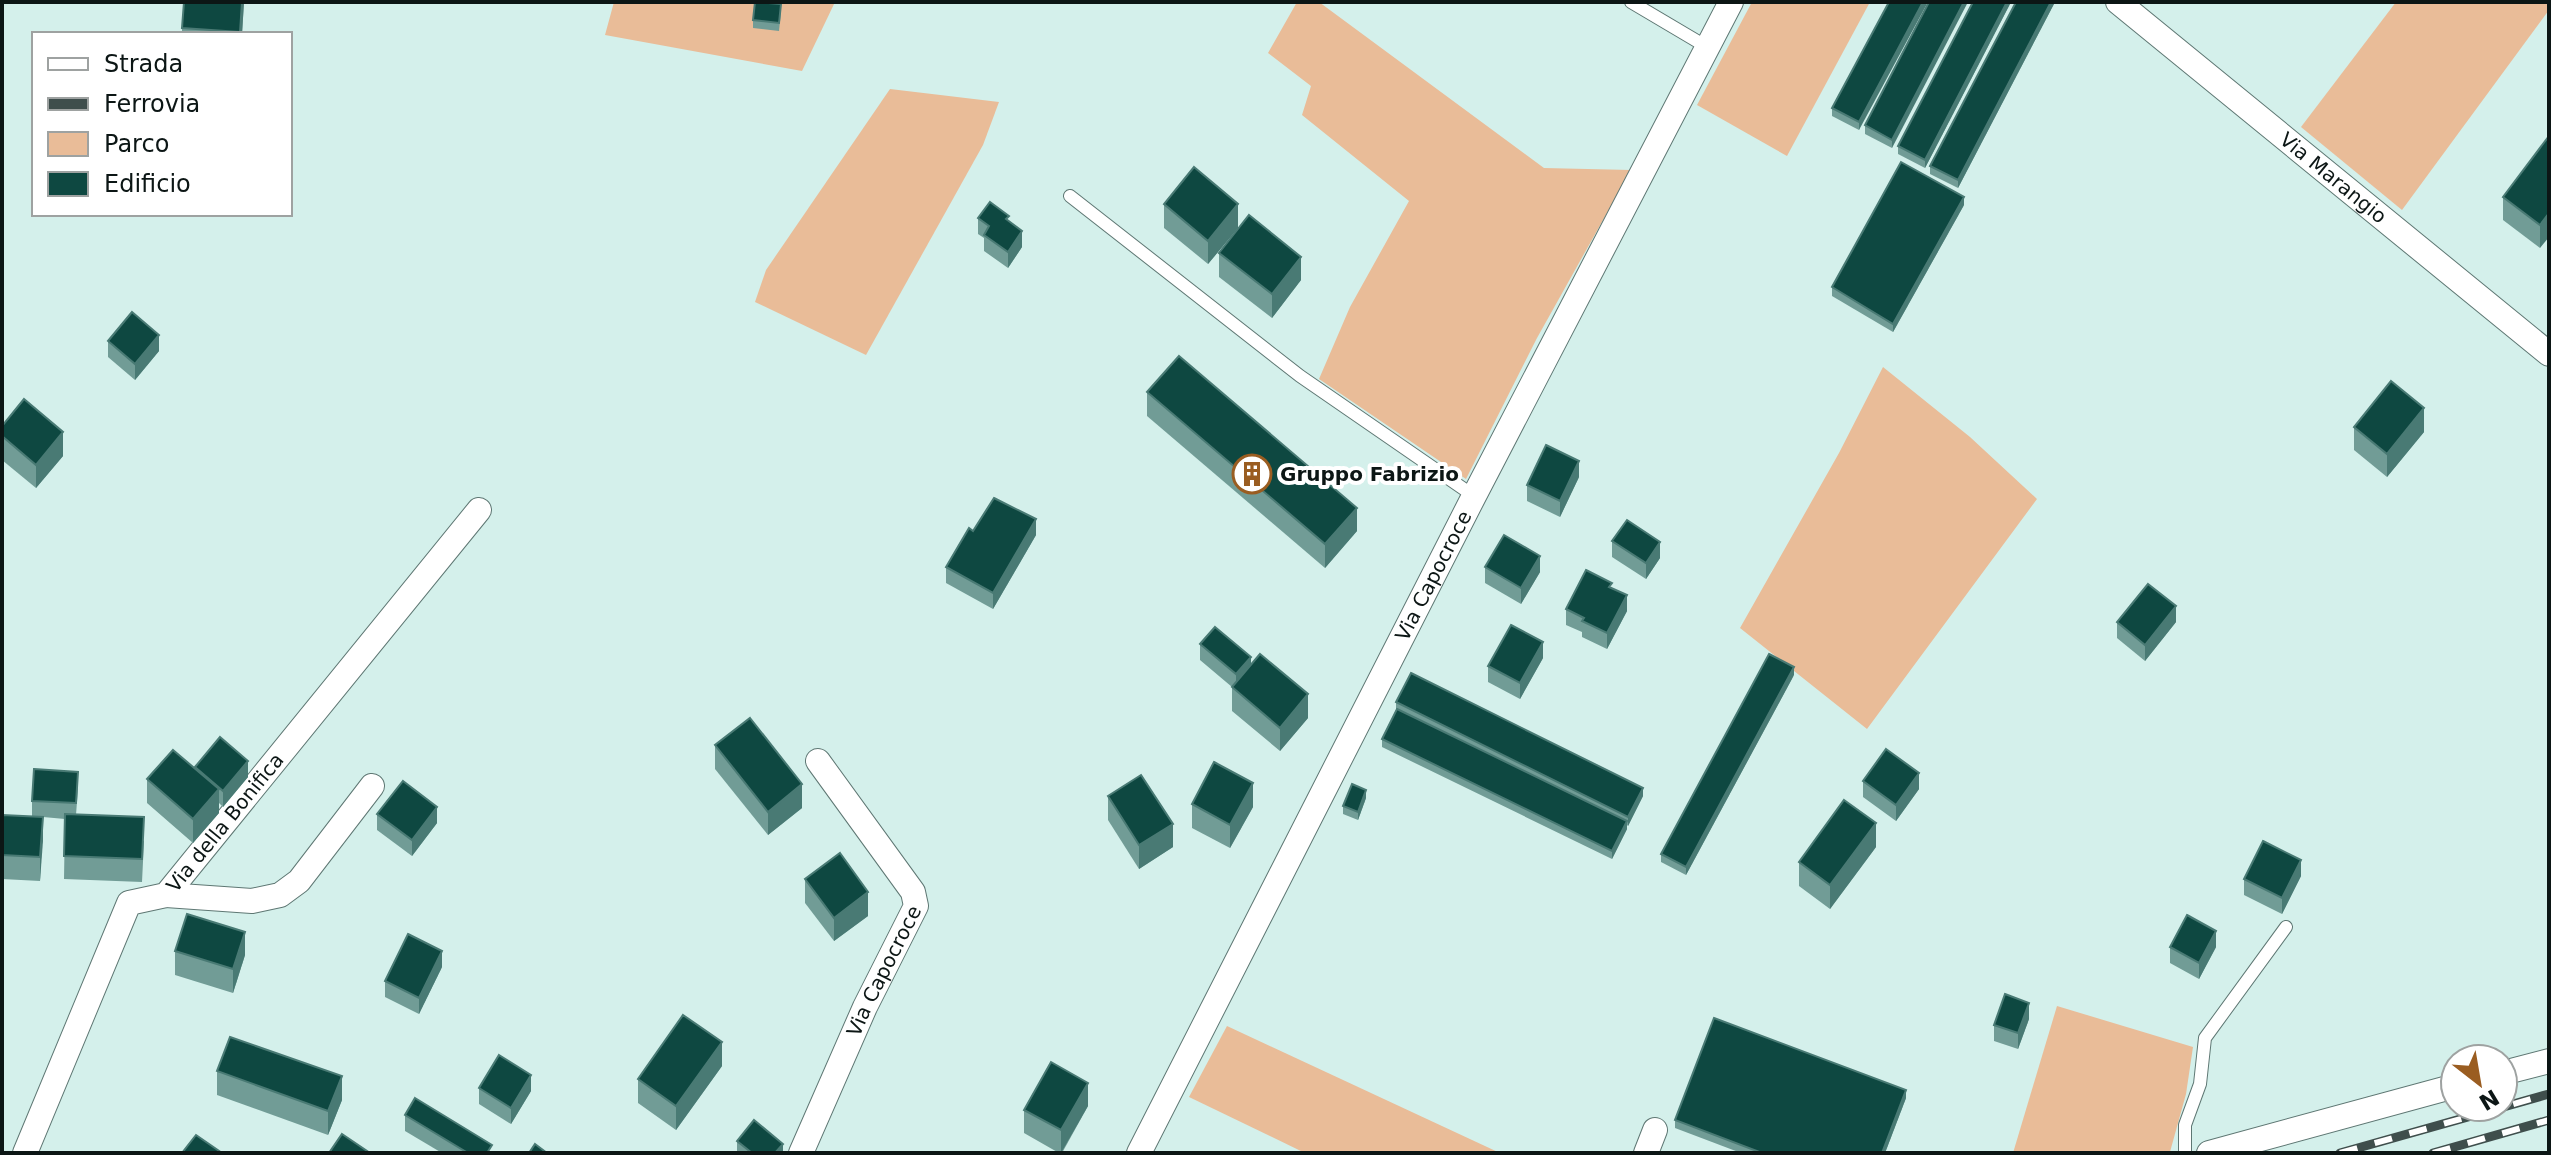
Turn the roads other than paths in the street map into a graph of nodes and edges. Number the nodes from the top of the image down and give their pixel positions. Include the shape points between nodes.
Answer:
1 (1631, 2) edge
2 (1731, 2) edge
3 (2118, 2) edge
4 (1707, 47) junction
5 (1070, 196) dead end
6 (2549, 354) edge
7 (1474, 496) junction
8 (479, 510) dead end
9 (818, 761) dead end
10 (372, 786) dead end
11 (166, 895) junction
12 (2286, 927) dead end
13 (2549, 1061) edge
14 (2519, 1069) edge
15 (2439, 1090) edge
16 (25, 1153) edge
17 (801, 1153) edge
18 (1139, 1153) edge
19 (2185, 1153) edge
20 (2209, 1153) edge

1 - 4 lane
2 - 4 street, Via Capocroce
3 - 6 street, Via Marangio
4 - 7 street, Via Capocroce
5 - 7 lane via 1300,376
7 - 18 street, Via Capocroce
8 - 11 street, Via della Bonifica
9 - 17 street, Via Capocroce via 913,892 916,906
10 - 11 street via 299,881 280,895 252,901
11 - 16 street, Via della Bonifica via 129,903
12 - 19 lane via 2205,1038 2200,1084 2185,1125
13 - 14 street
15 - 20 street

